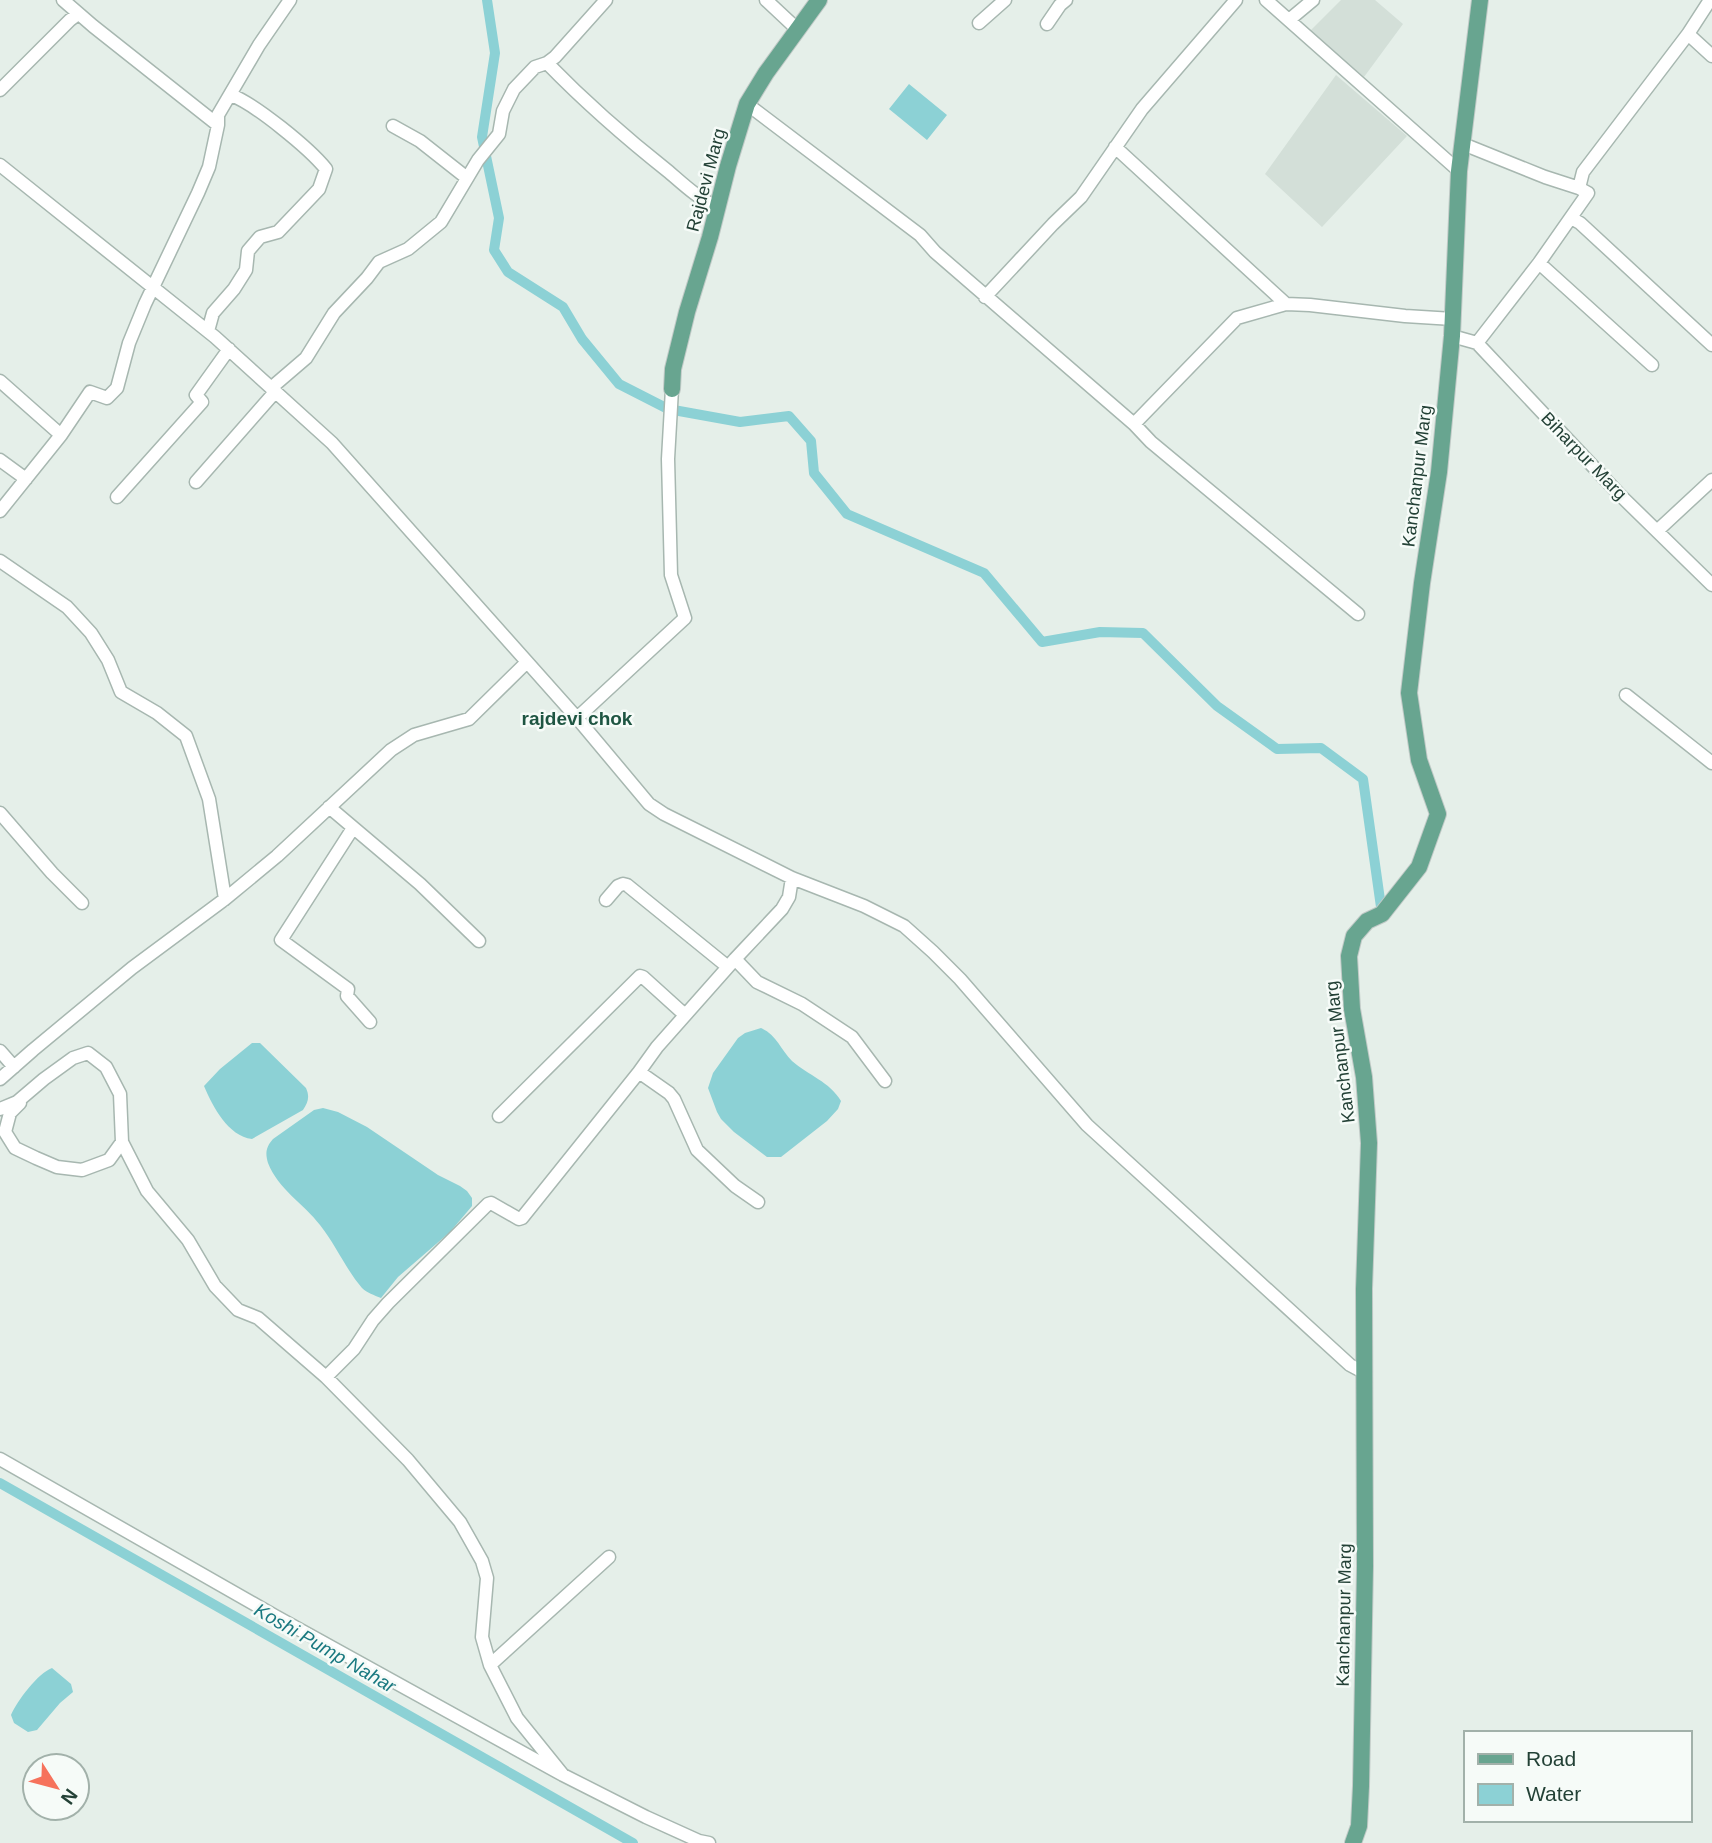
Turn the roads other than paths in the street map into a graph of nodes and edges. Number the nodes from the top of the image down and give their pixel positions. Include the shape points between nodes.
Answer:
1 (63, 0) edge
2 (290, 0) edge
3 (606, 0) edge
4 (766, 0) edge
5 (820, 0) edge
6 (1005, 0) edge
7 (1066, 0) edge
8 (1236, 0) edge
9 (1266, 0) edge
10 (1313, 0) edge
11 (1480, 0) edge
12 (1710, 0) edge
13 (78, 14) junction
14 (1289, 20) junction
15 (979, 23) dead end
16 (1047, 24) dead end
17 (797, 29) junction
18 (1688, 34) junction
19 (1712, 56) edge
20 (547, 63) junction
21 (0, 90) edge
22 (232, 95) junction
23 (747, 104) junction
24 (218, 125) junction
25 (393, 125) dead end
26 (1462, 144) junction
27 (1115, 147) junction
28 (0, 165) edge
29 (1459, 171) junction
30 (467, 177) junction
31 (1579, 188) junction
32 (718, 207) junction
33 (1571, 218) junction
34 (1539, 263) junction
35 (153, 288) junction
36 (985, 296) junction
37 (1286, 304) junction
38 (1453, 328) junction
39 (208, 331) junction
40 (1477, 343) junction
41 (1712, 345) edge
42 (229, 349) junction
43 (1652, 365) dead end
44 (0, 380) edge
45 (672, 389) joint
46 (273, 390) junction
47 (1134, 424) junction
48 (61, 435) junction
49 (0, 460) edge
50 (26, 479) junction
51 (1712, 480) edge
52 (196, 482) dead end
53 (117, 497) dead end
54 (0, 511) edge
55 (1657, 531) junction
56 (0, 561) edge
57 (1712, 585) edge
58 (1358, 614) dead end
59 (527, 662) junction
60 (1626, 695) dead end
61 (577, 718) junction
62 (1712, 763) edge
63 (329, 807) junction
64 (0, 813) edge
65 (353, 828) junction
66 (792, 878) junction
67 (225, 899) junction
68 (606, 900) dead end
69 (82, 903) dead end
70 (479, 941) dead end
71 (732, 963) junction
72 (685, 1015) junction
73 (370, 1022) dead end
74 (0, 1051) edge
75 (14, 1067) junction
76 (639, 1072) junction
77 (0, 1079) edge
78 (44, 1079) junction
79 (886, 1081) dead end
80 (0, 1110) edge
81 (499, 1116) dead end
82 (122, 1142) junction
83 (758, 1202) dead end
84 (1365, 1373) junction
85 (326, 1377) junction
86 (0, 1459) edge
87 (609, 1557) dead end
88 (489, 1665) junction
89 (563, 1775) junction
90 (709, 1843) edge
91 (1353, 1843) edge

1 - 13 street
2 - 22 street
3 - 20 street
4 - 17 street
5 - 17 main road, Rajdevi Marg
6 - 15 street
7 - 16 street
8 - 27 street
9 - 14 street
10 - 14 street
11 - 26 main road, Kanchanpur Marg
12 - 18 street
13 - 21 street
13 - 24 street
14 - 29 street
17 - 23 main road, Rajdevi Marg
18 - 19 street
18 - 31 street via 1583,172
20 - 30 street via 535,67 514,89 499,134
20 - 32 street via 659,164
22 - 24 street via 218,116
22 - 39 street via 313,154 326,169 319,189 278,232 260,237 248,251 246,270 213,313
23 - 32 main road, Rajdevi Marg
23 - 36 street via 920,234
24 - 35 street via 209,167
25 - 30 street
26 - 29 main road, Kanchanpur Marg
26 - 31 street
27 - 36 street via 1081,197
27 - 37 street
28 - 35 street
29 - 38 main road, Kanchanpur Marg
30 - 46 street via 441,222 408,249 379,262 334,313 306,358
31 - 33 street via 1587,193
32 - 45 main road, Rajdevi Marg via 687,312
33 - 34 street
33 - 41 street
34 - 40 street
34 - 43 street
35 - 39 street
35 - 48 street via 129,343 117,388 107,398 90,392
36 - 47 street
37 - 38 street via 1405,316
37 - 47 street via 1237,318
38 - 40 street
38 - 84 main road, Kanchanpur Marg via 1409,693 1419,760 1438,814 1419,867 1381,914 1354,936 1349,956 1369,1143
39 - 42 street
40 - 55 street, Biharpur Marg
42 - 46 street
42 - 53 street via 196,395 202,402
44 - 48 street
45 - 61 street via 668,459 671,575 685,618
46 - 52 street
46 - 59 street via 332,443
47 - 58 street
48 - 50 street
49 - 50 street
50 - 54 street
51 - 55 street
55 - 57 street, Biharpur Marg
56 - 67 street via 67,607 91,633 121,692 186,736 209,799
59 - 61 street
59 - 63 street via 469,719 414,735
60 - 62 street
61 - 66 street via 649,804
63 - 65 street
63 - 67 street
64 - 69 street
65 - 70 street
65 - 73 street via 281,940 348,989 347,996
66 - 71 street via 782,909
66 - 84 street via 904,926 960,979 1087,1125 1350,1365
67 - 75 street via 132,968
68 - 71 street via 618,886 627,885
71 - 72 street
71 - 79 street via 852,1037
72 - 76 street
72 - 81 street via 640,976
74 - 75 street
75 - 77 street
76 - 83 street via 674,1099 697,1150
76 - 85 street via 522,1217 488,1204 388,1303
78 - 80 street
78 - 82 street via 73,1058 88,1054 106,1067 120,1094
78 - 82 street via 10,1113 5,1132 15,1147 57,1167 82,1170 109,1160
82 - 85 street via 147,1191 188,1240 215,1286 238,1310 258,1318
84 - 91 main road, Kanchanpur Marg via 1361,1786 1359,1826
85 - 88 street via 408,1460 460,1522 487,1578 482,1637
86 - 89 street
87 - 88 street
88 - 89 street via 517,1718
89 - 90 street

